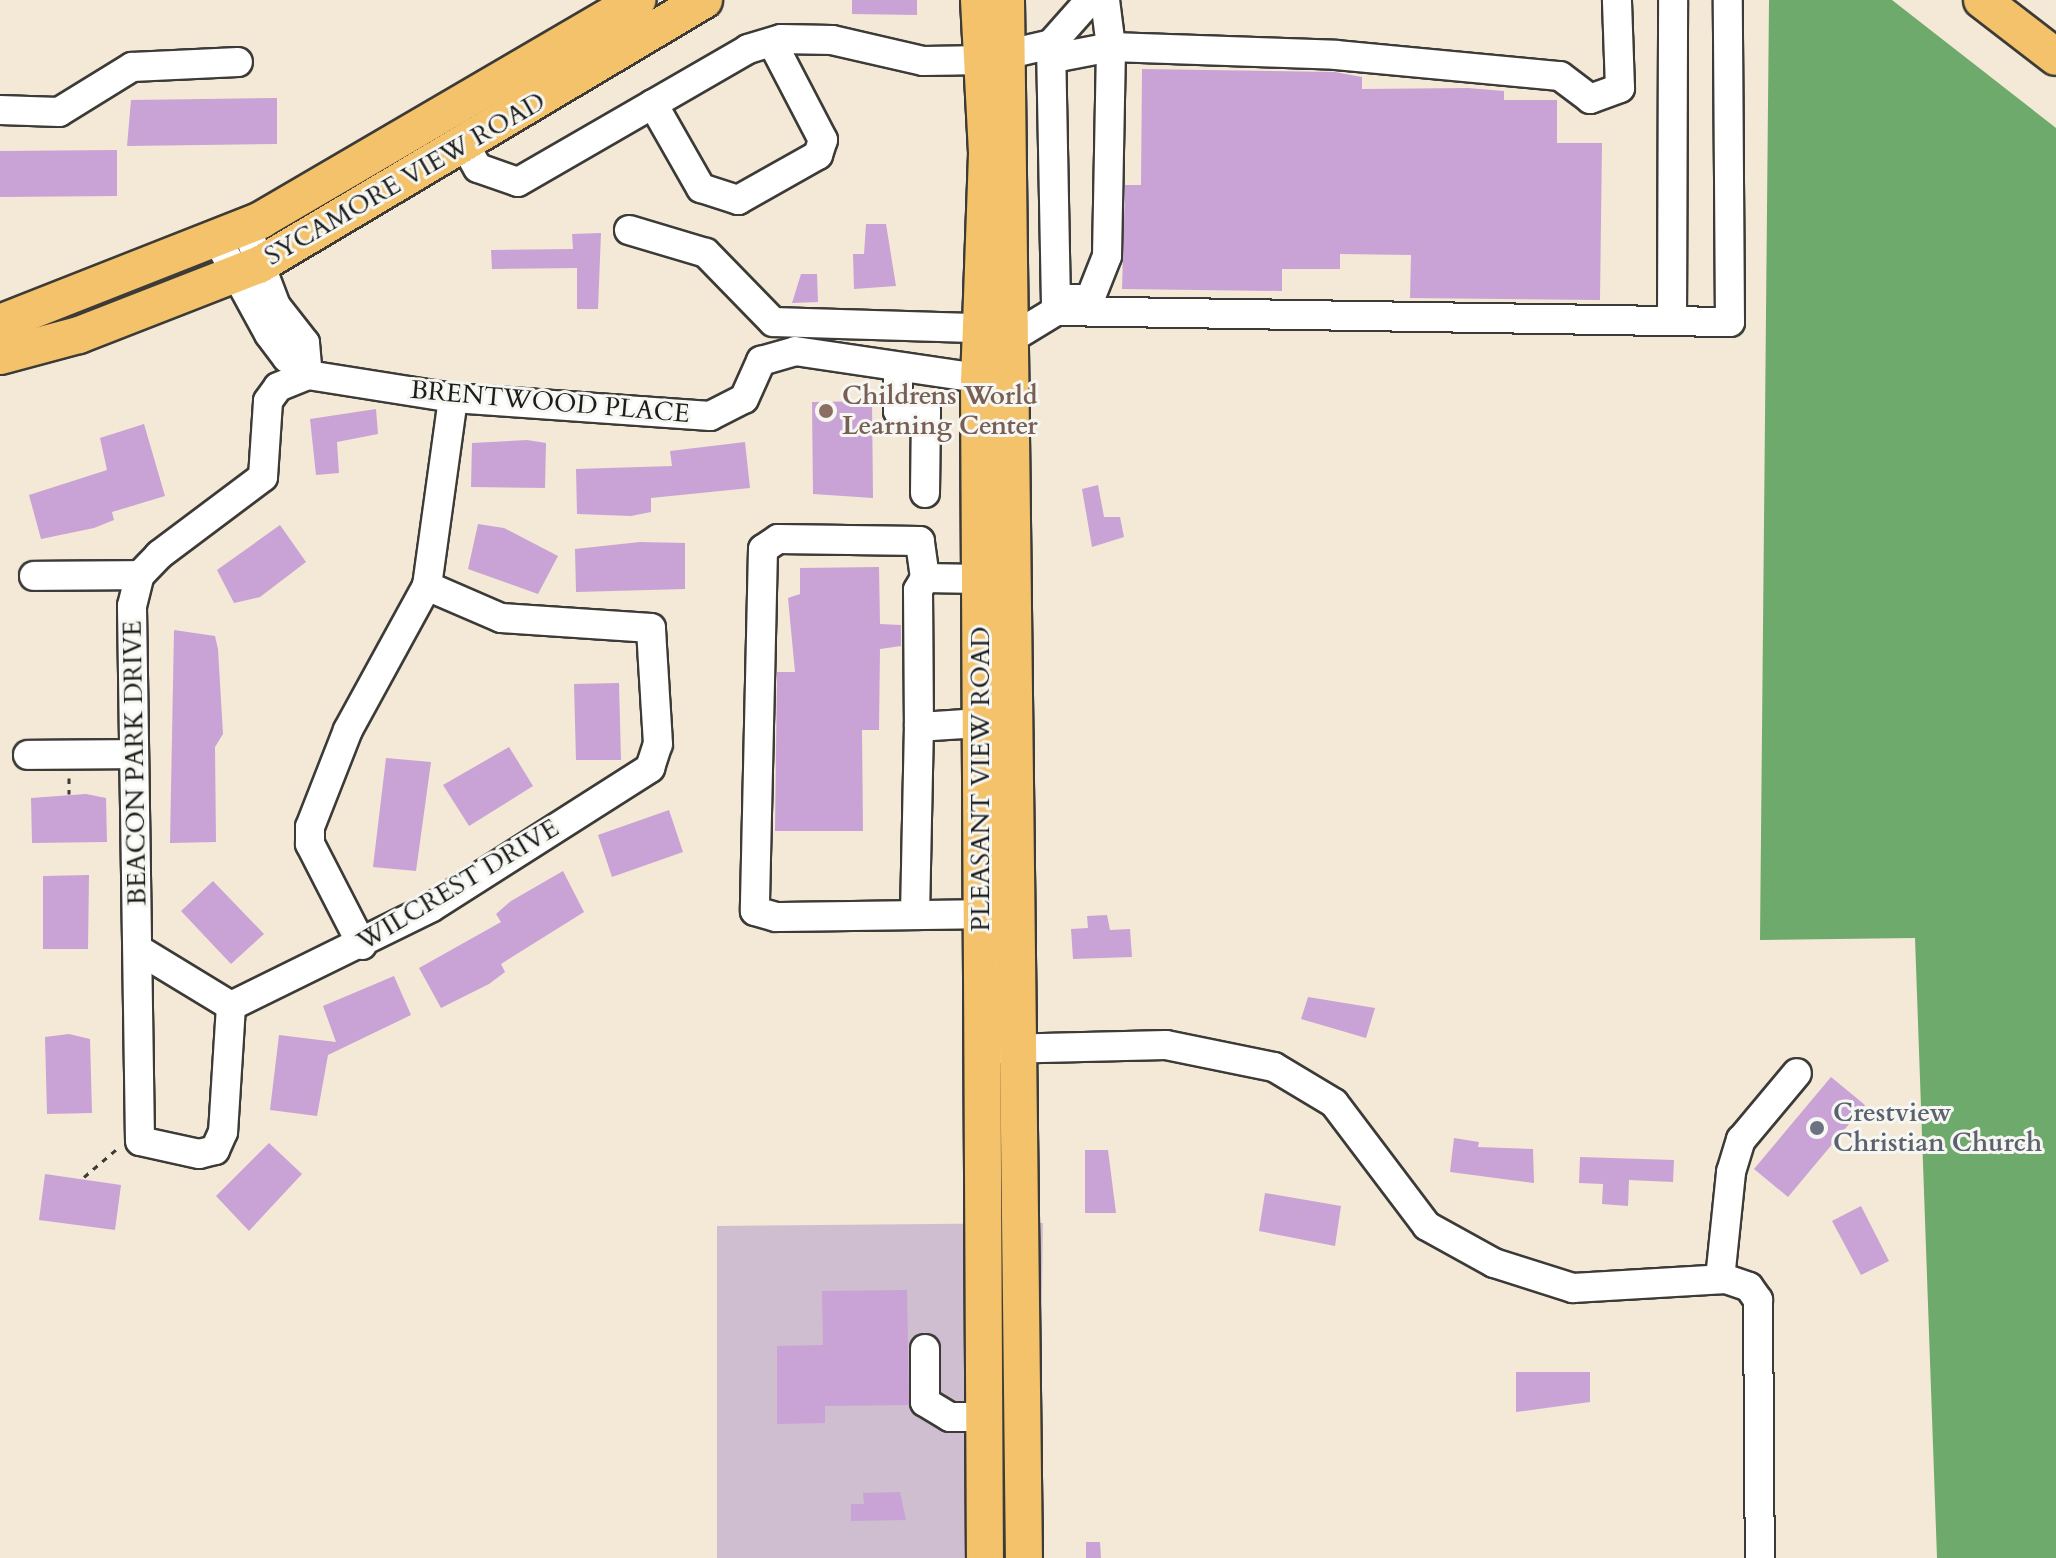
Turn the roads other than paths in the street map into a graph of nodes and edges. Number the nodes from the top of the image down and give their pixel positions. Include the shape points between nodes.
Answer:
1 (638, 0) edge
2 (704, 0) edge
3 (1090, 0) edge
4 (1105, 0) edge
5 (1617, 0) edge
6 (1673, 0) edge
7 (1728, 0) edge
8 (1982, 0) edge
9 (1001, 2) edge
10 (772, 42) junction
11 (1111, 47) junction
12 (1053, 51) junction
13 (997, 55) junction
14 (2056, 57) edge
15 (238, 62) dead end
16 (653, 104) junction
17 (0, 110) edge
18 (445, 113) junction
19 (465, 145) junction
20 (629, 230) dead end
21 (232, 233) junction
22 (249, 268) junction
23 (1056, 305) junction
24 (1672, 321) junction
25 (0, 323) edge
26 (998, 332) junction
27 (0, 356) edge
28 (306, 367) junction
29 (898, 368) junction
30 (1016, 379) junction
31 (979, 382) junction
32 (453, 398) junction
33 (925, 493) dead end
34 (140, 575) junction
35 (34, 576) dead end
36 (925, 578) junction
37 (980, 579) junction
38 (427, 586) junction
39 (981, 723) junction
40 (1016, 723) junction
41 (919, 727) junction
42 (133, 754) junction
43 (28, 755) dead end
44 (982, 914) junction
45 (915, 915) junction
46 (362, 945) junction
47 (139, 950) junction
48 (231, 1006) junction
49 (1000, 1049) junction
50 (1797, 1073) dead end
51 (1720, 1279) junction
52 (925, 1349) dead end
53 (984, 1417) junction
54 (985, 1558) edge
55 (1024, 1558) edge
56 (1760, 1558) edge

1 - 18 main road, SYCAMORE VIEW ROAD
2 - 19 main road, SYCAMORE VIEW ROAD
3 - 12 street
4 - 11 street
5 - 11 street via 1620,88 1590,99 1560,76 1336,55
6 - 24 street
7 - 24 street via 1730,322
8 - 14 main road
9 - 13 main road, PLEASANT VIEW ROAD
10 - 13 street via 832,40 923,61
10 - 16 street
10 - 16 street via 823,140 818,155 738,200 701,188
11 - 12 street
11 - 23 street via 1107,256 1090,299
12 - 13 street
12 - 23 street
13 - 26 main road, PLEASANT VIEW ROAD
15 - 17 street via 132,67 59,112
16 - 19 street via 518,182 495,180
18 - 19 main road
18 - 21 main road, SYCAMORE VIEW ROAD
19 - 22 main road, SYCAMORE VIEW ROAD
20 - 26 street via 706,253 773,322
21 - 22 street, BRENTWOOD PLACE
21 - 25 main road, SYCAMORE VIEW ROAD
22 - 27 main road, SYCAMORE VIEW ROAD via 79,335
22 - 28 street, BRENTWOOD PLACE via 269,334 287,358
23 - 24 street
23 - 26 street
26 - 30 main road, PLEASANT VIEW ROAD
26 - 31 main road, PLEASANT VIEW ROAD
28 - 32 street, BRENTWOOD PLACE
28 - 34 street via 268,401 263,477
29 - 31 street, BRENTWOOD PLACE
29 - 32 street, BRENTWOOD PLACE via 795,351 761,361 744,399 710,416
29 - 33 street via 898,411 926,411
30 - 31 street, BRENTWOOD PLACE
30 - 40 main road, PLEASANT VIEW ROAD
31 - 37 main road, PLEASANT VIEW ROAD
32 - 38 street
34 - 35 street
34 - 42 street, BEACON PARK DRIVE via 132,606
36 - 37 street
36 - 41 street via 918,590
36 - 45 street via 920,541 778,539 763,549 755,911 776,917
37 - 39 main road, PLEASANT VIEW ROAD
38 - 46 street via 348,730 310,827 310,844
38 - 46 street, WILCREST DRIVE via 501,618 651,628 658,744 650,768
39 - 40 main road
39 - 41 street
39 - 44 main road, PLEASANT VIEW ROAD
40 - 49 main road, PLEASANT VIEW ROAD
41 - 45 street
42 - 43 street
42 - 47 street, BEACON PARK DRIVE
44 - 45 street
44 - 49 main road, PLEASANT VIEW ROAD
46 - 48 street, WILCREST DRIVE
47 - 48 street
47 - 48 street, BEACON PARK DRIVE via 133,1141 199,1154 215,1150
49 - 51 street via 1166,1045 1274,1067 1334,1103 1427,1226 1494,1263 1573,1288
49 - 53 main road, PLEASANT VIEW ROAD
49 - 55 main road, PLEASANT VIEW ROAD
50 - 51 street via 1741,1140
51 - 56 street via 1749,1287 1758,1300
52 - 53 street via 925,1402 950,1417
53 - 54 main road, PLEASANT VIEW ROAD

